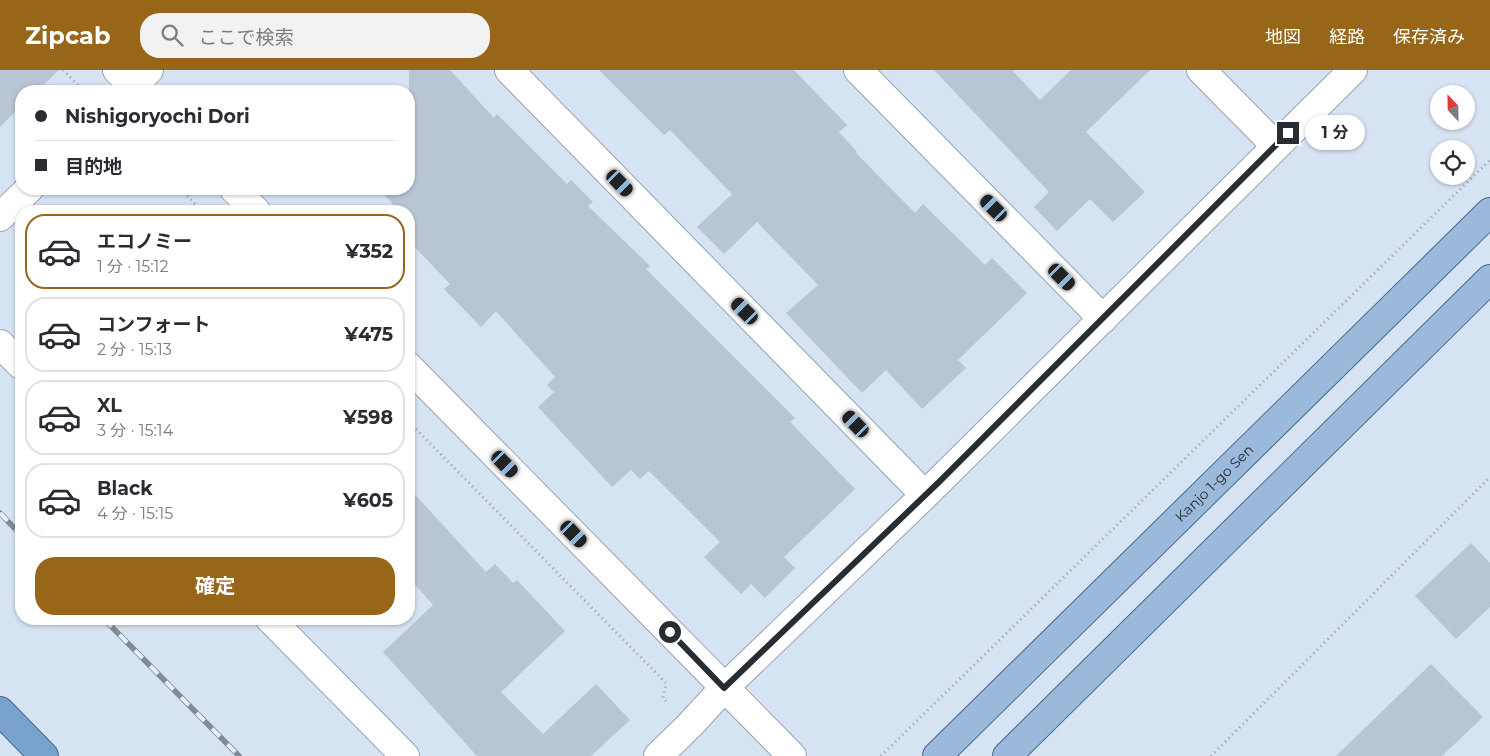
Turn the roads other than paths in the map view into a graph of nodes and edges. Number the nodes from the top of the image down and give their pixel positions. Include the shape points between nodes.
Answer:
1 (509, 70) edge
2 (858, 70) edge
3 (1201, 70) edge
4 (1353, 70) edge
5 (1276, 146) junction
6 (22, 195) edge
7 (240, 195) edge
8 (250, 205) edge
9 (1490, 212) edge
10 (0, 217) edge
11 (1490, 279) edge
12 (1103, 319) junction
13 (0, 344) edge
14 (15, 359) edge
15 (415, 373) edge
16 (925, 495) junction
17 (276, 625) edge
18 (724, 688) junction
19 (0, 711) edge
20 (44, 756) edge
21 (405, 756) edge
22 (658, 756) edge
23 (792, 756) edge
24 (937, 756) edge
25 (1007, 756) edge

1 - 16 street
2 - 12 street
3 - 5 street
4 - 5 street
5 - 12 street
6 - 10 street
7 - 8 street
9 - 24 main road, Kanjo 1-go Sen
11 - 25 main road
12 - 16 street
13 - 14 street
15 - 18 street
16 - 18 street
17 - 21 street
18 - 22 street
18 - 23 street
19 - 20 highway

